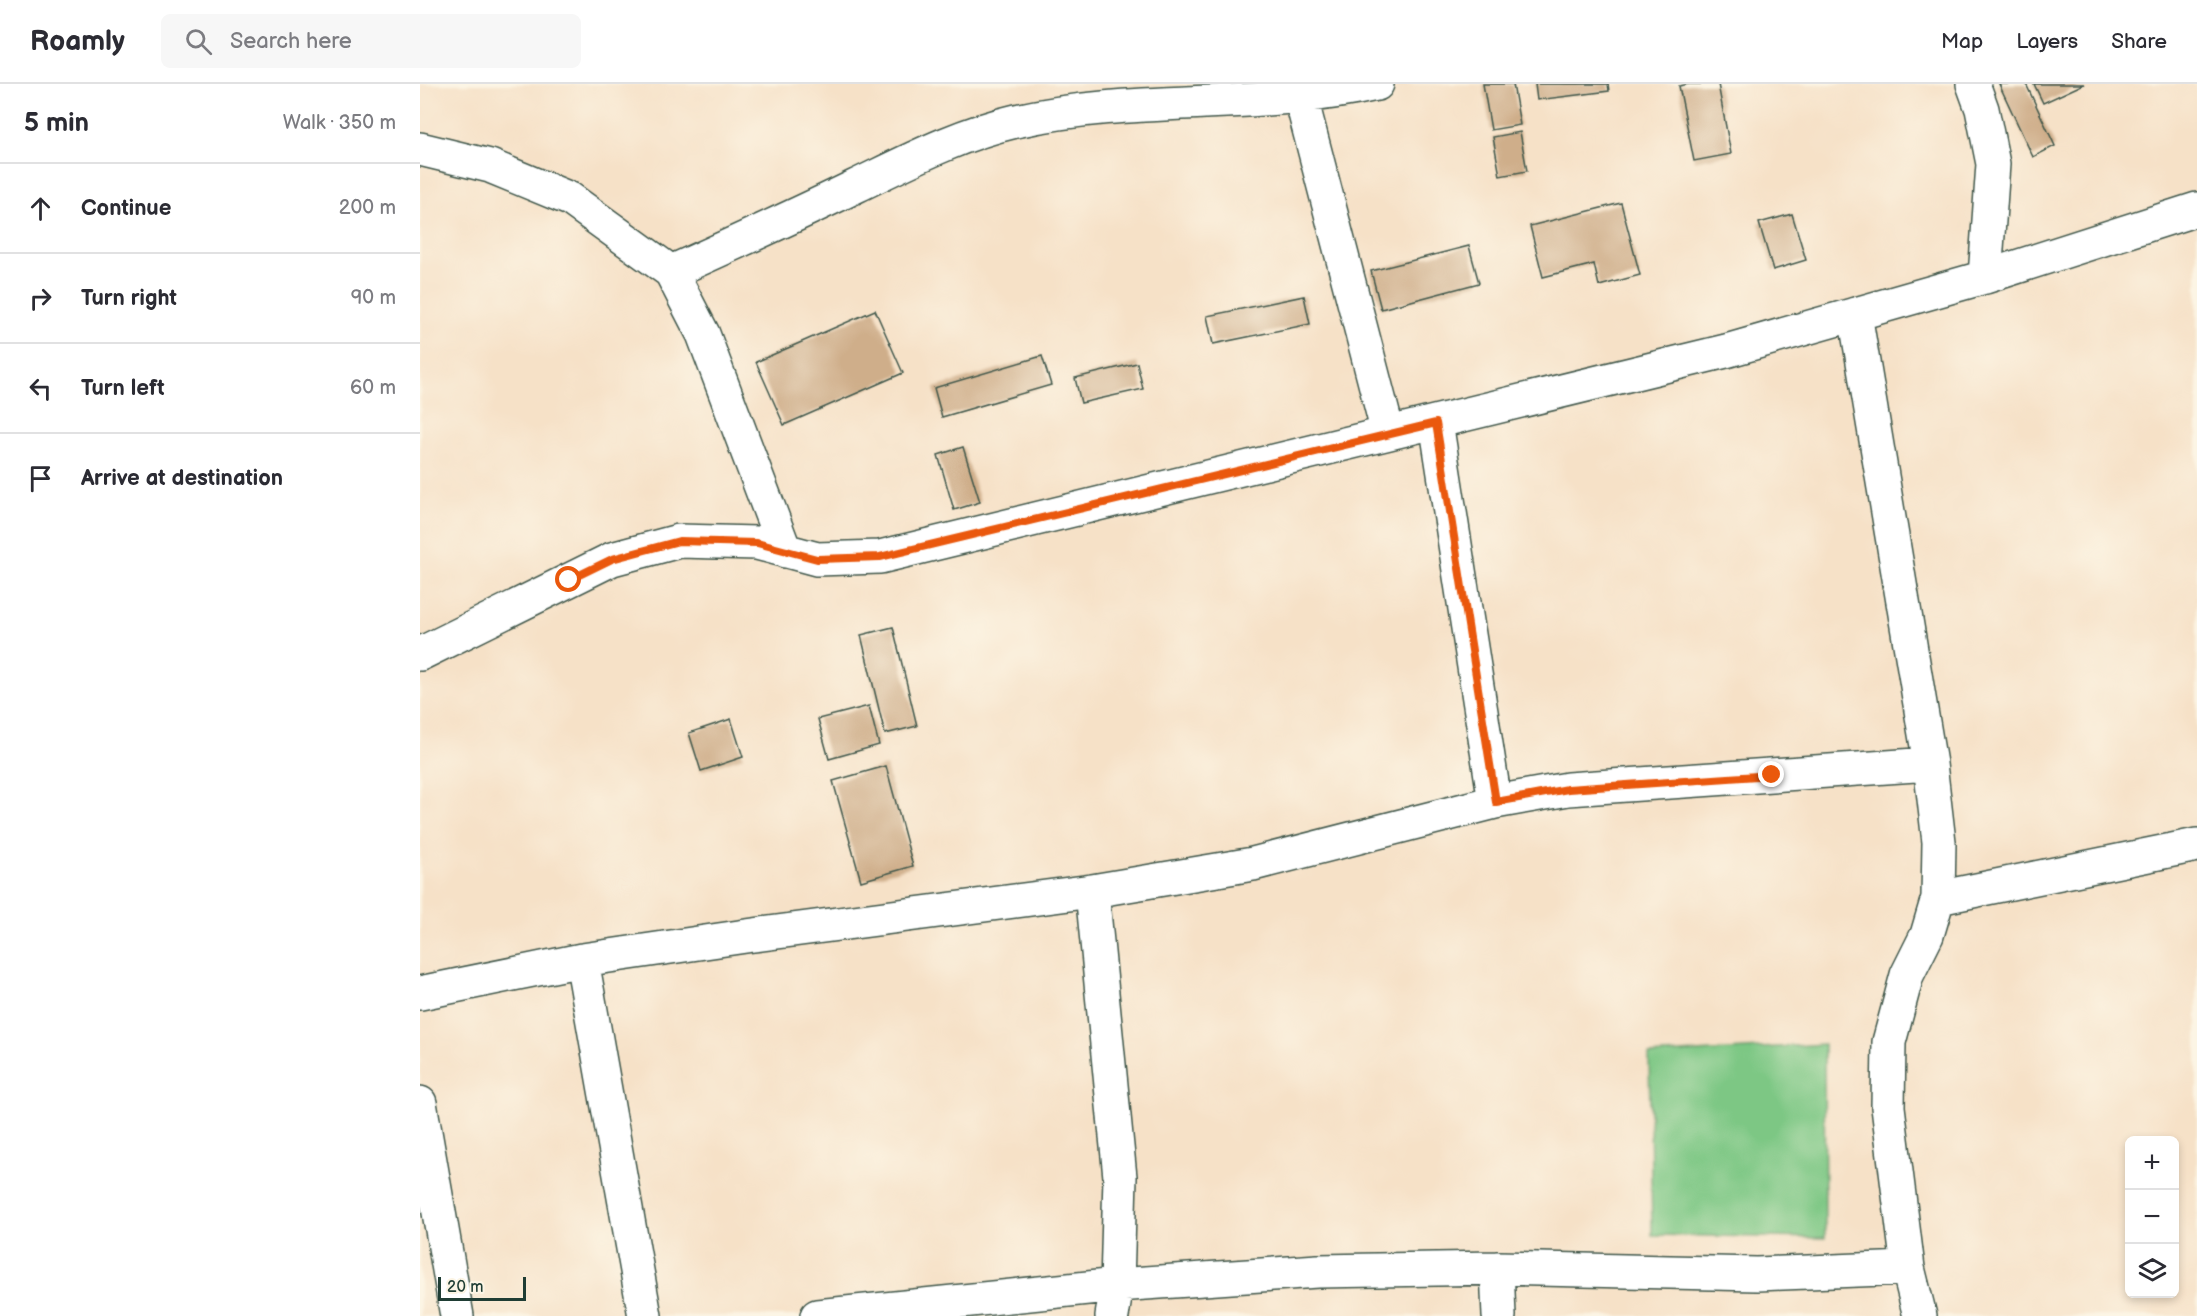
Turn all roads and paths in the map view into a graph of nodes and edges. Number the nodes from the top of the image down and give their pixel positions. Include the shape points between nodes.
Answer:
1 (1377, 84) edge
2 (1973, 84) edge
3 (1301, 98) junction
4 (420, 149) edge
5 (2197, 209) edge
6 (670, 272) junction
7 (1985, 277) junction
8 (1856, 314) junction
9 (1436, 423) junction
10 (1388, 433) junction
11 (785, 551) junction
12 (420, 654) edge
13 (1930, 764) junction
14 (1496, 802) junction
15 (2196, 849) edge
16 (1092, 891) junction
17 (1938, 898) junction
18 (582, 960) junction
19 (420, 993) edge
20 (420, 1103) edge
21 (1497, 1268) junction
22 (1908, 1268) junction
23 (1115, 1300) edge
24 (457, 1316) edge
25 (645, 1316) edge
26 (818, 1316) edge
27 (1499, 1316) edge
28 (1920, 1316) edge

1 - 3 street
2 - 7 street via 1993,164
3 - 6 street via 1094,108 1016,121 952,141
3 - 10 street
4 - 6 street via 490,166 570,199
5 - 7 street
6 - 11 street via 703,334
7 - 8 street
8 - 9 street via 1726,351
8 - 13 street
9 - 10 street
9 - 14 street
10 - 11 street via 880,557 817,559
11 - 12 street via 757,543 679,541 612,559
13 - 14 street via 1568,789
13 - 17 street via 1939,842
14 - 16 street via 1253,864
15 - 17 street
16 - 18 street
16 - 23 street via 1120,1177
17 - 22 street via 1927,935 1907,975 1889,1042 1888,1107
18 - 19 street
18 - 25 street
20 - 24 street
21 - 22 street via 1757,1274
21 - 23 street via 1318,1271
21 - 27 street
22 - 28 street
23 - 26 street

